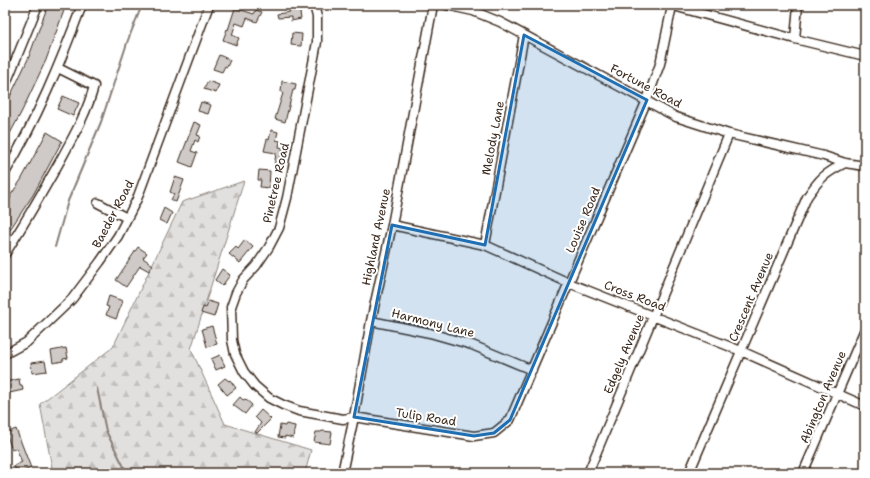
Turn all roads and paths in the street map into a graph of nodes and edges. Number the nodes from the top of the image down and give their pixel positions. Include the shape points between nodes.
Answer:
1 (38, 5) edge
2 (82, 5) edge
3 (209, 5) edge
4 (314, 5) edge
5 (433, 5) edge
6 (446, 5) edge
7 (798, 5) edge
8 (671, 6) edge
9 (524, 35) junction
10 (795, 39) junction
11 (865, 56) edge
12 (58, 68) junction
13 (5, 86) edge
14 (647, 100) junction
15 (729, 134) junction
16 (845, 163) junction
17 (865, 166) edge
18 (5, 173) edge
19 (98, 203) dead end
20 (127, 218) junction
21 (392, 225) junction
22 (485, 245) junction
23 (5, 254) edge
24 (569, 283) junction
25 (653, 315) junction
26 (371, 321) junction
27 (865, 330) edge
28 (741, 351) junction
29 (5, 354) edge
30 (532, 370) junction
31 (838, 394) junction
32 (865, 406) edge
33 (354, 418) junction
34 (494, 433) joint
35 (342, 473) edge
36 (588, 473) edge
37 (689, 473) edge
38 (803, 473) edge

1 - 13 street
2 - 12 street
3 - 20 street, Baeder Road via 137,199
4 - 33 street, Pinetree Road via 317,17 317,42 288,198 279,228 269,247 236,293 231,307 232,340 235,354 244,372 269,398 299,411 343,419
5 - 21 street, Highland Avenue
6 - 9 street, Fortune Road via 473,11
7 - 10 street
8 - 10 street
8 - 14 street, Louise Road via 660,64
9 - 14 street, Fortune Road
9 - 22 street, Melody Lane
10 - 11 street
12 - 18 street
12 - 23 street via 94,86 90,101 71,142
14 - 15 street, Fortune Road via 676,117
14 - 24 street, Louise Road
15 - 16 street, Fortune Road
15 - 25 street, Edgely Avenue
16 - 17 street
16 - 28 street, Crescent Avenue via 817,181 807,197
19 - 20 street
20 - 29 street, Baeder Road via 118,236 72,299 27,342
21 - 22 street, Cross Road
21 - 26 street, Highland Avenue
22 - 24 street, Cross Road
24 - 25 street, Cross Road
24 - 30 street, Louise Road
25 - 28 street, Cross Road
25 - 36 street, Edgely Avenue
26 - 30 street, Harmony Lane via 430,332 472,345
26 - 33 street, Highland Avenue
27 - 31 street, Abington Avenue
28 - 31 street, Cross Road
28 - 37 street, Crescent Avenue
30 - 34 street, Louise Road via 510,420
31 - 32 street, Cross Road
31 - 38 street, Abington Avenue
33 - 34 street, Tulip Road via 474,436
33 - 35 street, Highland Avenue

